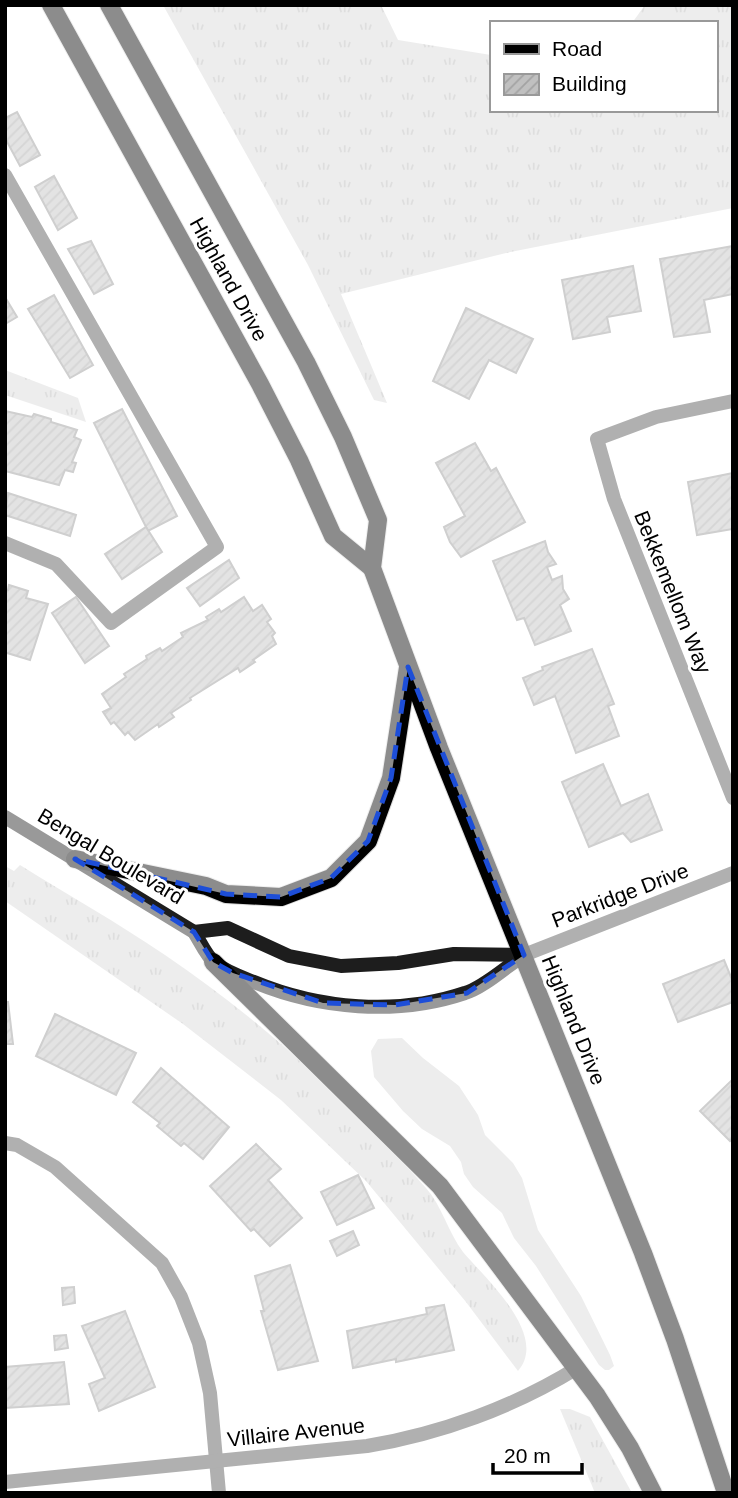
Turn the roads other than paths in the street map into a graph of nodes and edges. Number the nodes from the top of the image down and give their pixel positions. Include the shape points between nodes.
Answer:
1 (51, 5) edge
2 (109, 5) edge
3 (5, 175) edge
4 (733, 401) edge
5 (5, 543) edge
6 (372, 568) junction
7 (408, 667) junction
8 (733, 798) edge
9 (5, 817) edge
10 (75, 859) junction
11 (733, 873) edge
12 (194, 932) junction
13 (524, 955) junction
14 (213, 962) junction
15 (5, 1143) edge
16 (577, 1368) junction
17 (216, 1461) junction
18 (5, 1482) edge
19 (219, 1493) edge
20 (653, 1493) edge
21 (726, 1493) edge

1 - 6 main road, Highland Drive via 260,384 333,536
2 - 6 main road, Highland Drive via 343,437 378,520
3 - 5 street via 216,547 111,623 56,564
4 - 8 street, Bekkemellom Way via 656,417 597,439 614,499
6 - 7 main road, Highland Drive
7 - 10 main road via 391,778 375,822 368,841 331,878 281,897 226,894
7 - 13 main road, Highland Drive
9 - 10 main road, Bengal Boulevard
10 - 12 main road, Bengal Boulevard
11 - 13 street, Parkridge Drive
12 - 13 main road, Bengal Boulevard via 228,928 289,956 341,966 398,964 454,954
12 - 14 main road, Bengal Boulevard
13 - 14 main road via 467,993 370,1007 323,1003 277,992
13 - 21 main road, Highland Drive via 643,1253
14 - 16 main road via 440,1186
15 - 17 street via 55,1167 162,1262 199,1343 210,1393
16 - 17 street, Villaire Avenue via 543,1389 410,1439
16 - 20 main road via 630,1448
17 - 18 street, Villaire Avenue
17 - 19 street

